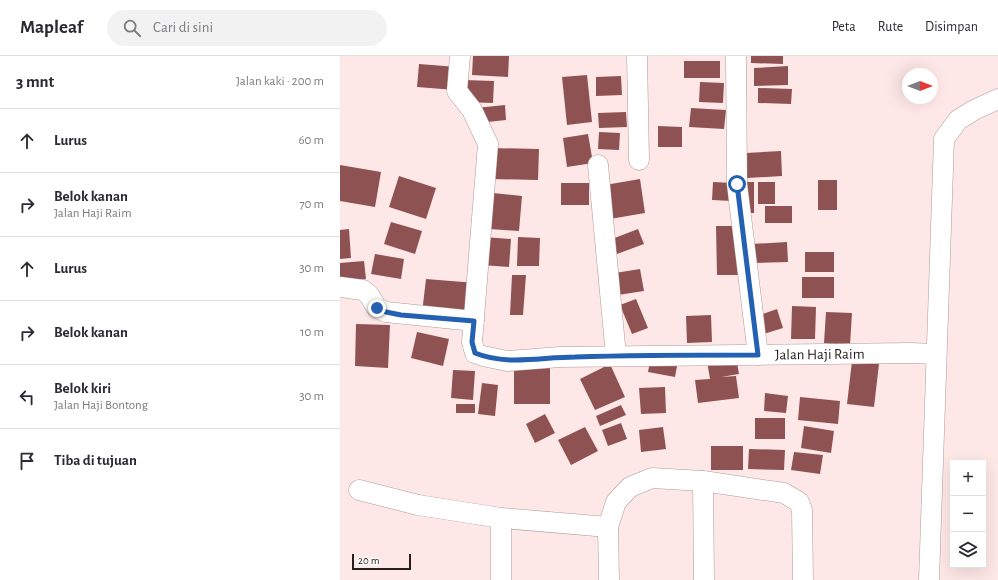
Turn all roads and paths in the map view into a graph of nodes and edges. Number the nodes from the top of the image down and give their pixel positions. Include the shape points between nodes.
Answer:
1 (460, 56) edge
2 (637, 56) edge
3 (736, 56) edge
4 (998, 99) edge
5 (639, 160) dead end
6 (598, 165) dead end
7 (340, 287) edge
8 (474, 321) junction
9 (936, 354) junction
10 (758, 355) junction
11 (616, 356) junction
12 (704, 482) junction
13 (359, 490) dead end
14 (501, 518) junction
15 (608, 527) junction
16 (501, 580) edge
17 (609, 580) edge
18 (704, 580) edge
19 (803, 580) edge
20 (929, 580) edge

1 - 8 street via 457,91 472,110 488,144
2 - 5 street
3 - 10 street via 737,184
4 - 9 street via 958,120 944,139
6 - 11 street
7 - 8 street via 363,290 377,308 386,312
8 - 11 street, Jalan Haji Raim via 472,342 475,353 507,361
9 - 10 street, Jalan Haji Raim via 911,352
9 - 20 street
10 - 11 street, Jalan Haji Raim
12 - 15 street via 652,478 630,487 616,502
12 - 18 street
12 - 19 street via 784,493 798,502 802,510
13 - 14 street via 418,505
14 - 15 street
14 - 16 street
15 - 17 street

